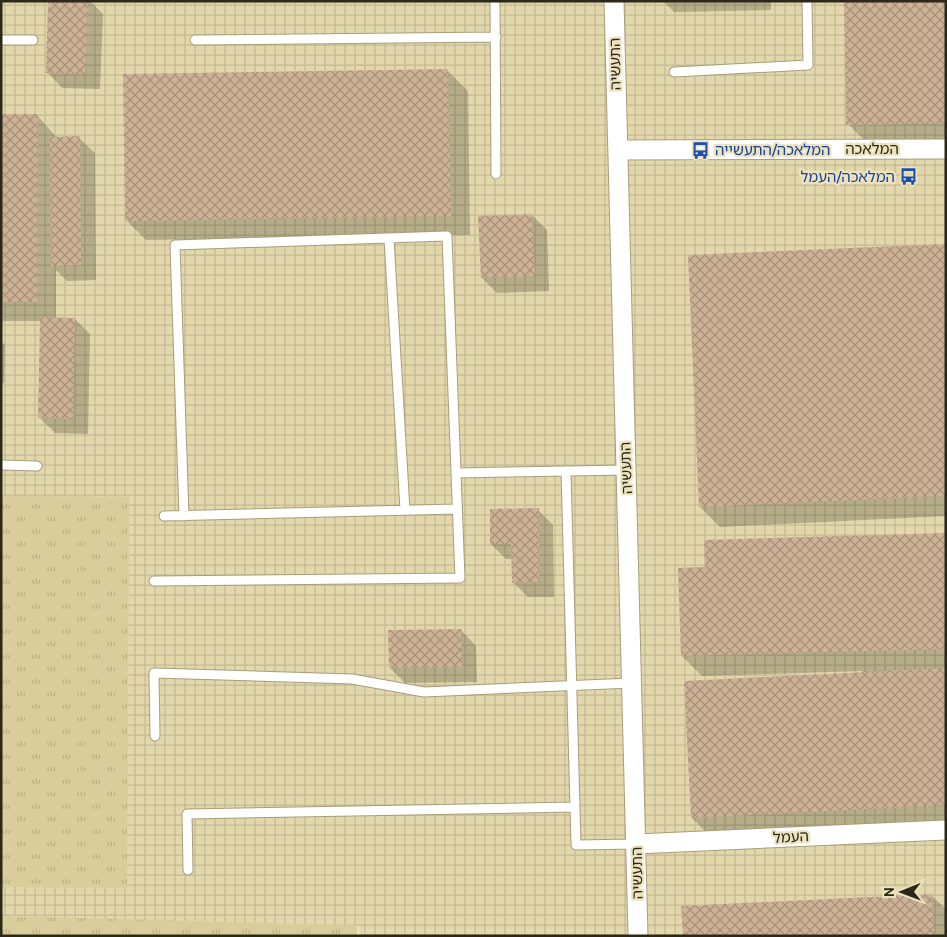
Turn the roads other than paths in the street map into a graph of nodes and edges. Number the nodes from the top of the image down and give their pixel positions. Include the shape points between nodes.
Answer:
1 (495, 1) edge
2 (614, 1) edge
3 (807, 1) edge
4 (496, 37) junction
5 (1, 40) edge
6 (33, 40) dead end
7 (195, 40) dead end
8 (674, 72) dead end
9 (946, 149) edge
10 (618, 150) junction
11 (496, 174) dead end
12 (389, 239) junction
13 (1, 466) edge
14 (37, 466) dead end
15 (626, 470) junction
16 (566, 471) junction
17 (456, 473) junction
18 (457, 509) junction
19 (404, 510) junction
20 (164, 516) dead end
21 (184, 516) junction
22 (154, 581) dead end
23 (632, 683) junction
24 (571, 684) junction
25 (155, 736) dead end
26 (575, 807) junction
27 (946, 830) edge
28 (636, 844) junction
29 (188, 870) dead end
30 (638, 936) edge

1 - 4 lane
2 - 10 street, התעשיה
3 - 8 lane via 808,65
4 - 7 lane
4 - 11 lane
5 - 6 lane
9 - 10 street, המלאכה
10 - 15 street, התעשיה
12 - 17 lane via 447,236
12 - 19 lane
12 - 21 lane via 175,245
13 - 14 lane
15 - 16 lane
15 - 23 street, התעשיה
16 - 17 lane
16 - 24 lane
17 - 18 lane
18 - 19 lane
18 - 22 lane via 460,578
19 - 21 lane
20 - 21 lane
23 - 24 lane
23 - 28 street, התעשיה
24 - 25 lane via 424,692 352,679 154,673
24 - 26 lane
26 - 28 lane via 576,845
26 - 29 lane via 187,814
27 - 28 street, העמל
28 - 30 street, התעשיה

